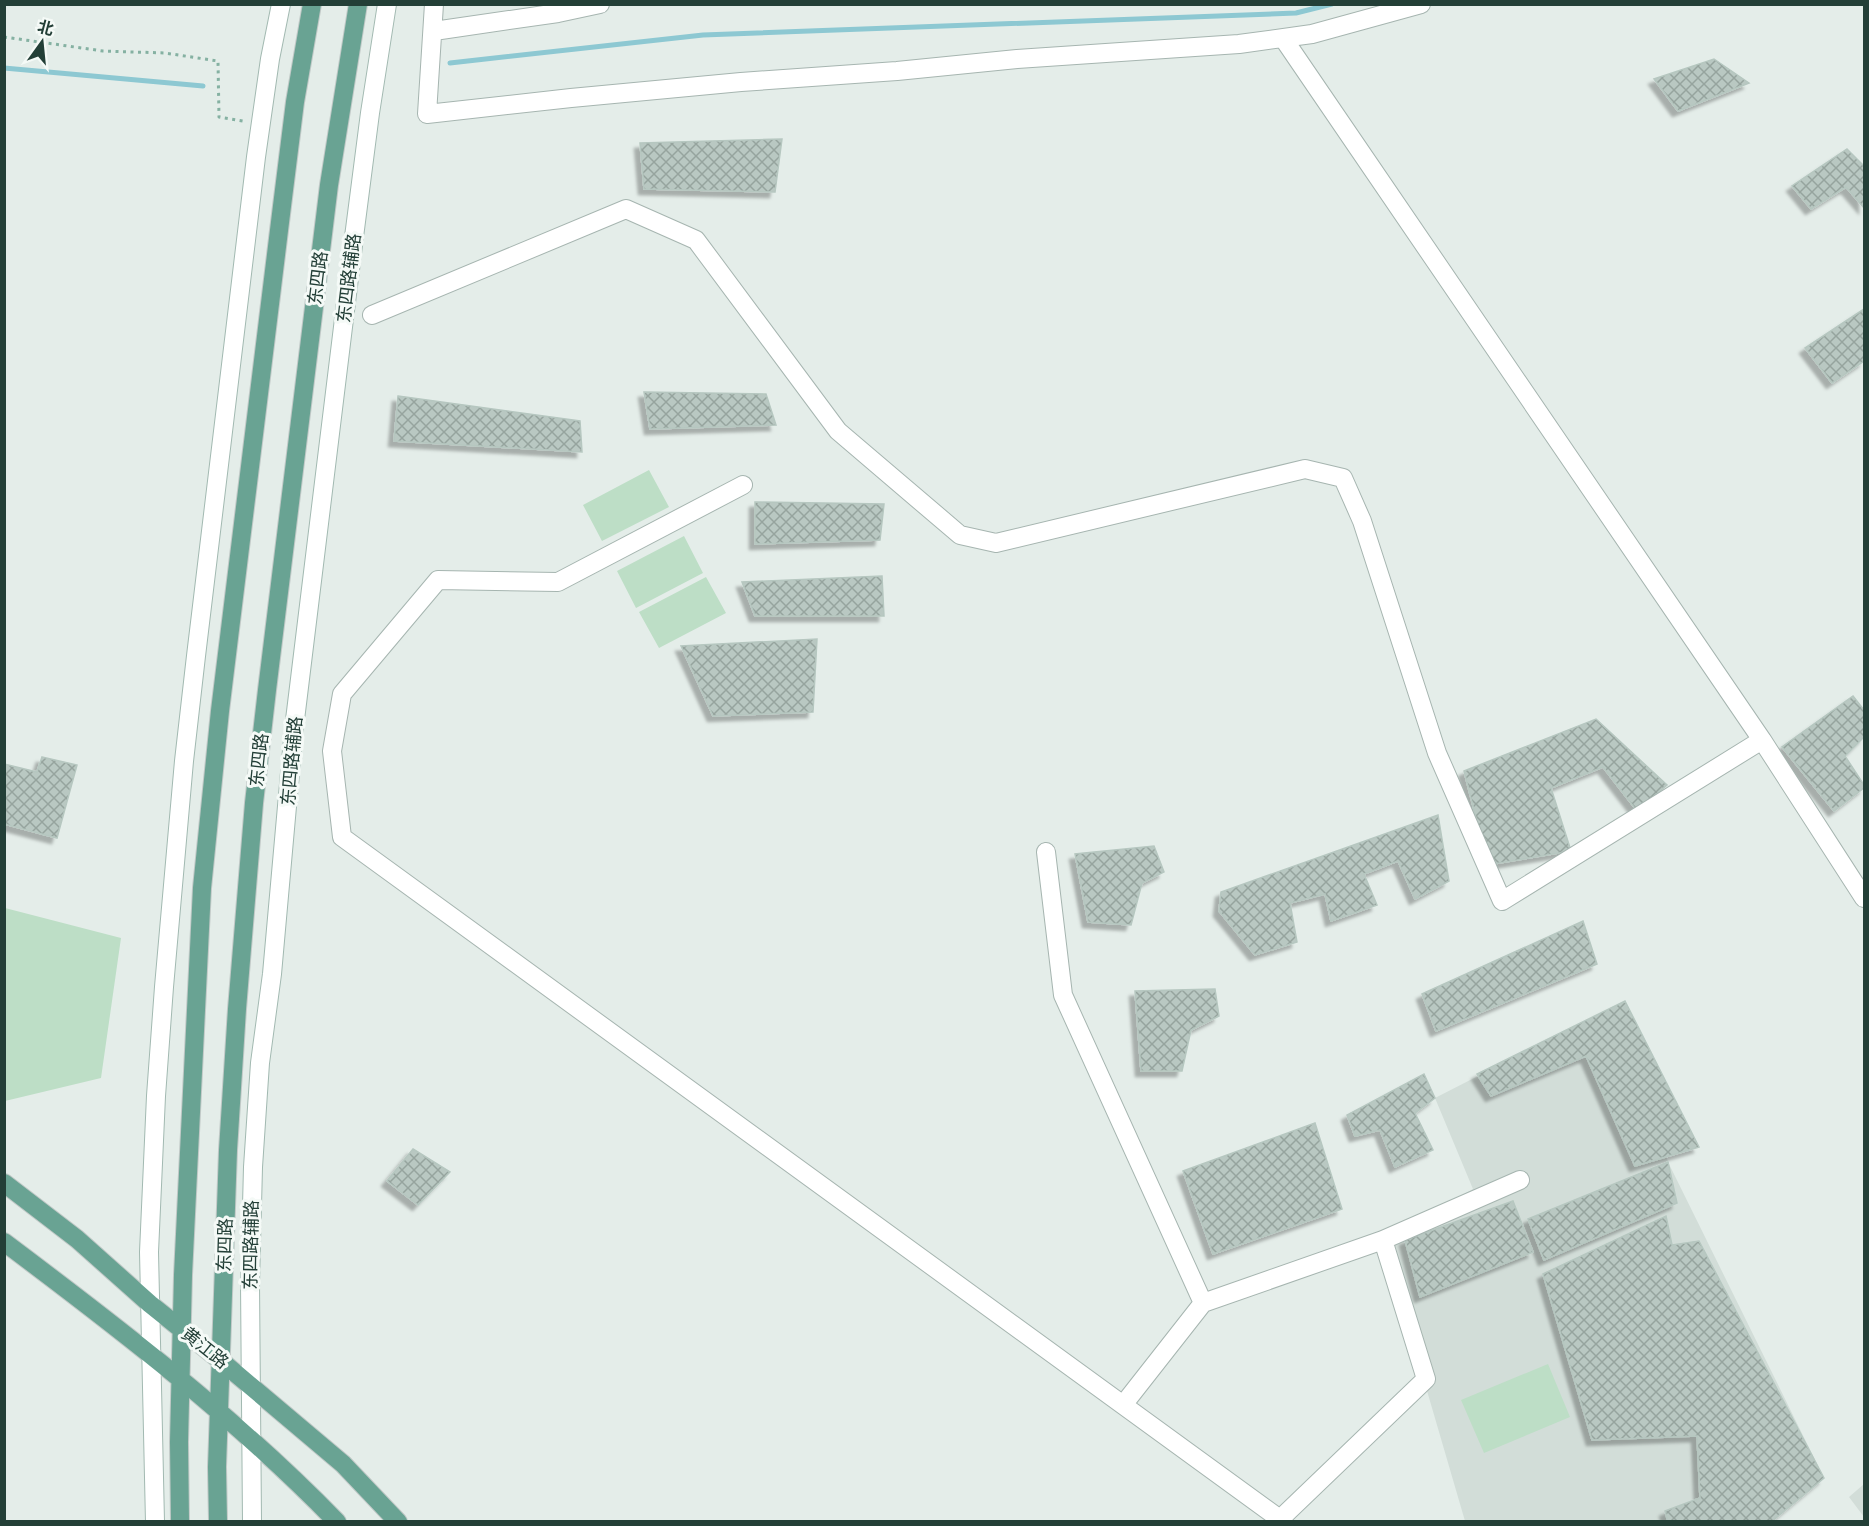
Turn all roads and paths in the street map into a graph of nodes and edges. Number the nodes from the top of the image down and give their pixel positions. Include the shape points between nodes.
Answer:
1 (280, 4) edge
2 (312, 4) edge
3 (358, 4) edge
4 (387, 4) edge
5 (434, 4) edge
6 (600, 4) edge
7 (1420, 4) edge
8 (434, 31) junction
9 (4, 37) edge
10 (1283, 38) junction
11 (261, 124) junction
12 (372, 315) dead end
13 (743, 485) dead end
14 (1762, 740) junction
15 (1046, 852) dead end
16 (1864, 898) edge
17 (1520, 1180) dead end
18 (4, 1183) edge
19 (1383, 1240) junction
20 (4, 1242) edge
21 (1203, 1303) junction
22 (150, 1304) junction
23 (182, 1329) junction
24 (152, 1357) junction
25 (221, 1361) junction
26 (180, 1380) junction
27 (251, 1386) junction
28 (1124, 1405) junction
29 (219, 1412) junction
30 (251, 1440) junction
31 (1280, 1520) edge
32 (155, 1521) edge
33 (180, 1521) edge
34 (218, 1521) edge
35 (252, 1521) edge
36 (337, 1521) edge
37 (399, 1521) edge

1 - 11 street
2 - 23 main road via 282,206 202,888
3 - 25 main road, 东四路 via 329,184 254,803 228,1150
4 - 27 street, 东四路辅路 via 354,237 296,716 260,1063 253,1167
5 - 8 street
6 - 8 street
7 - 10 street via 1312,34
8 - 10 street via 427,114 741,82
9 - 11 path via 218,61 219,117
10 - 14 street
11 - 22 street via 184,761 156,1096
12 - 14 street via 626,209 696,240 838,431 960,535 996,543 1305,469 1343,478 1362,521 1437,753 1502,901
13 - 28 street via 558,582 438,580 342,693 332,751 342,837
14 - 16 street
15 - 21 street via 1063,995
17 - 19 street
18 - 22 main road, 黄江路 via 77,1239
19 - 21 street
19 - 31 street via 1426,1379
20 - 24 main road
21 - 28 street
22 - 23 main road, 黄江路
22 - 24 street
23 - 25 main road, 黄江路
23 - 26 main road
24 - 26 main road
24 - 32 street
25 - 27 main road, 黄江路
25 - 29 main road, 东四路
26 - 29 main road
26 - 33 main road
27 - 30 street, 东四路辅路
27 - 37 main road, 黄江路 via 343,1464
28 - 31 street
29 - 30 main road
29 - 34 main road, 东四路
30 - 35 street, 东四路辅路
30 - 36 main road

